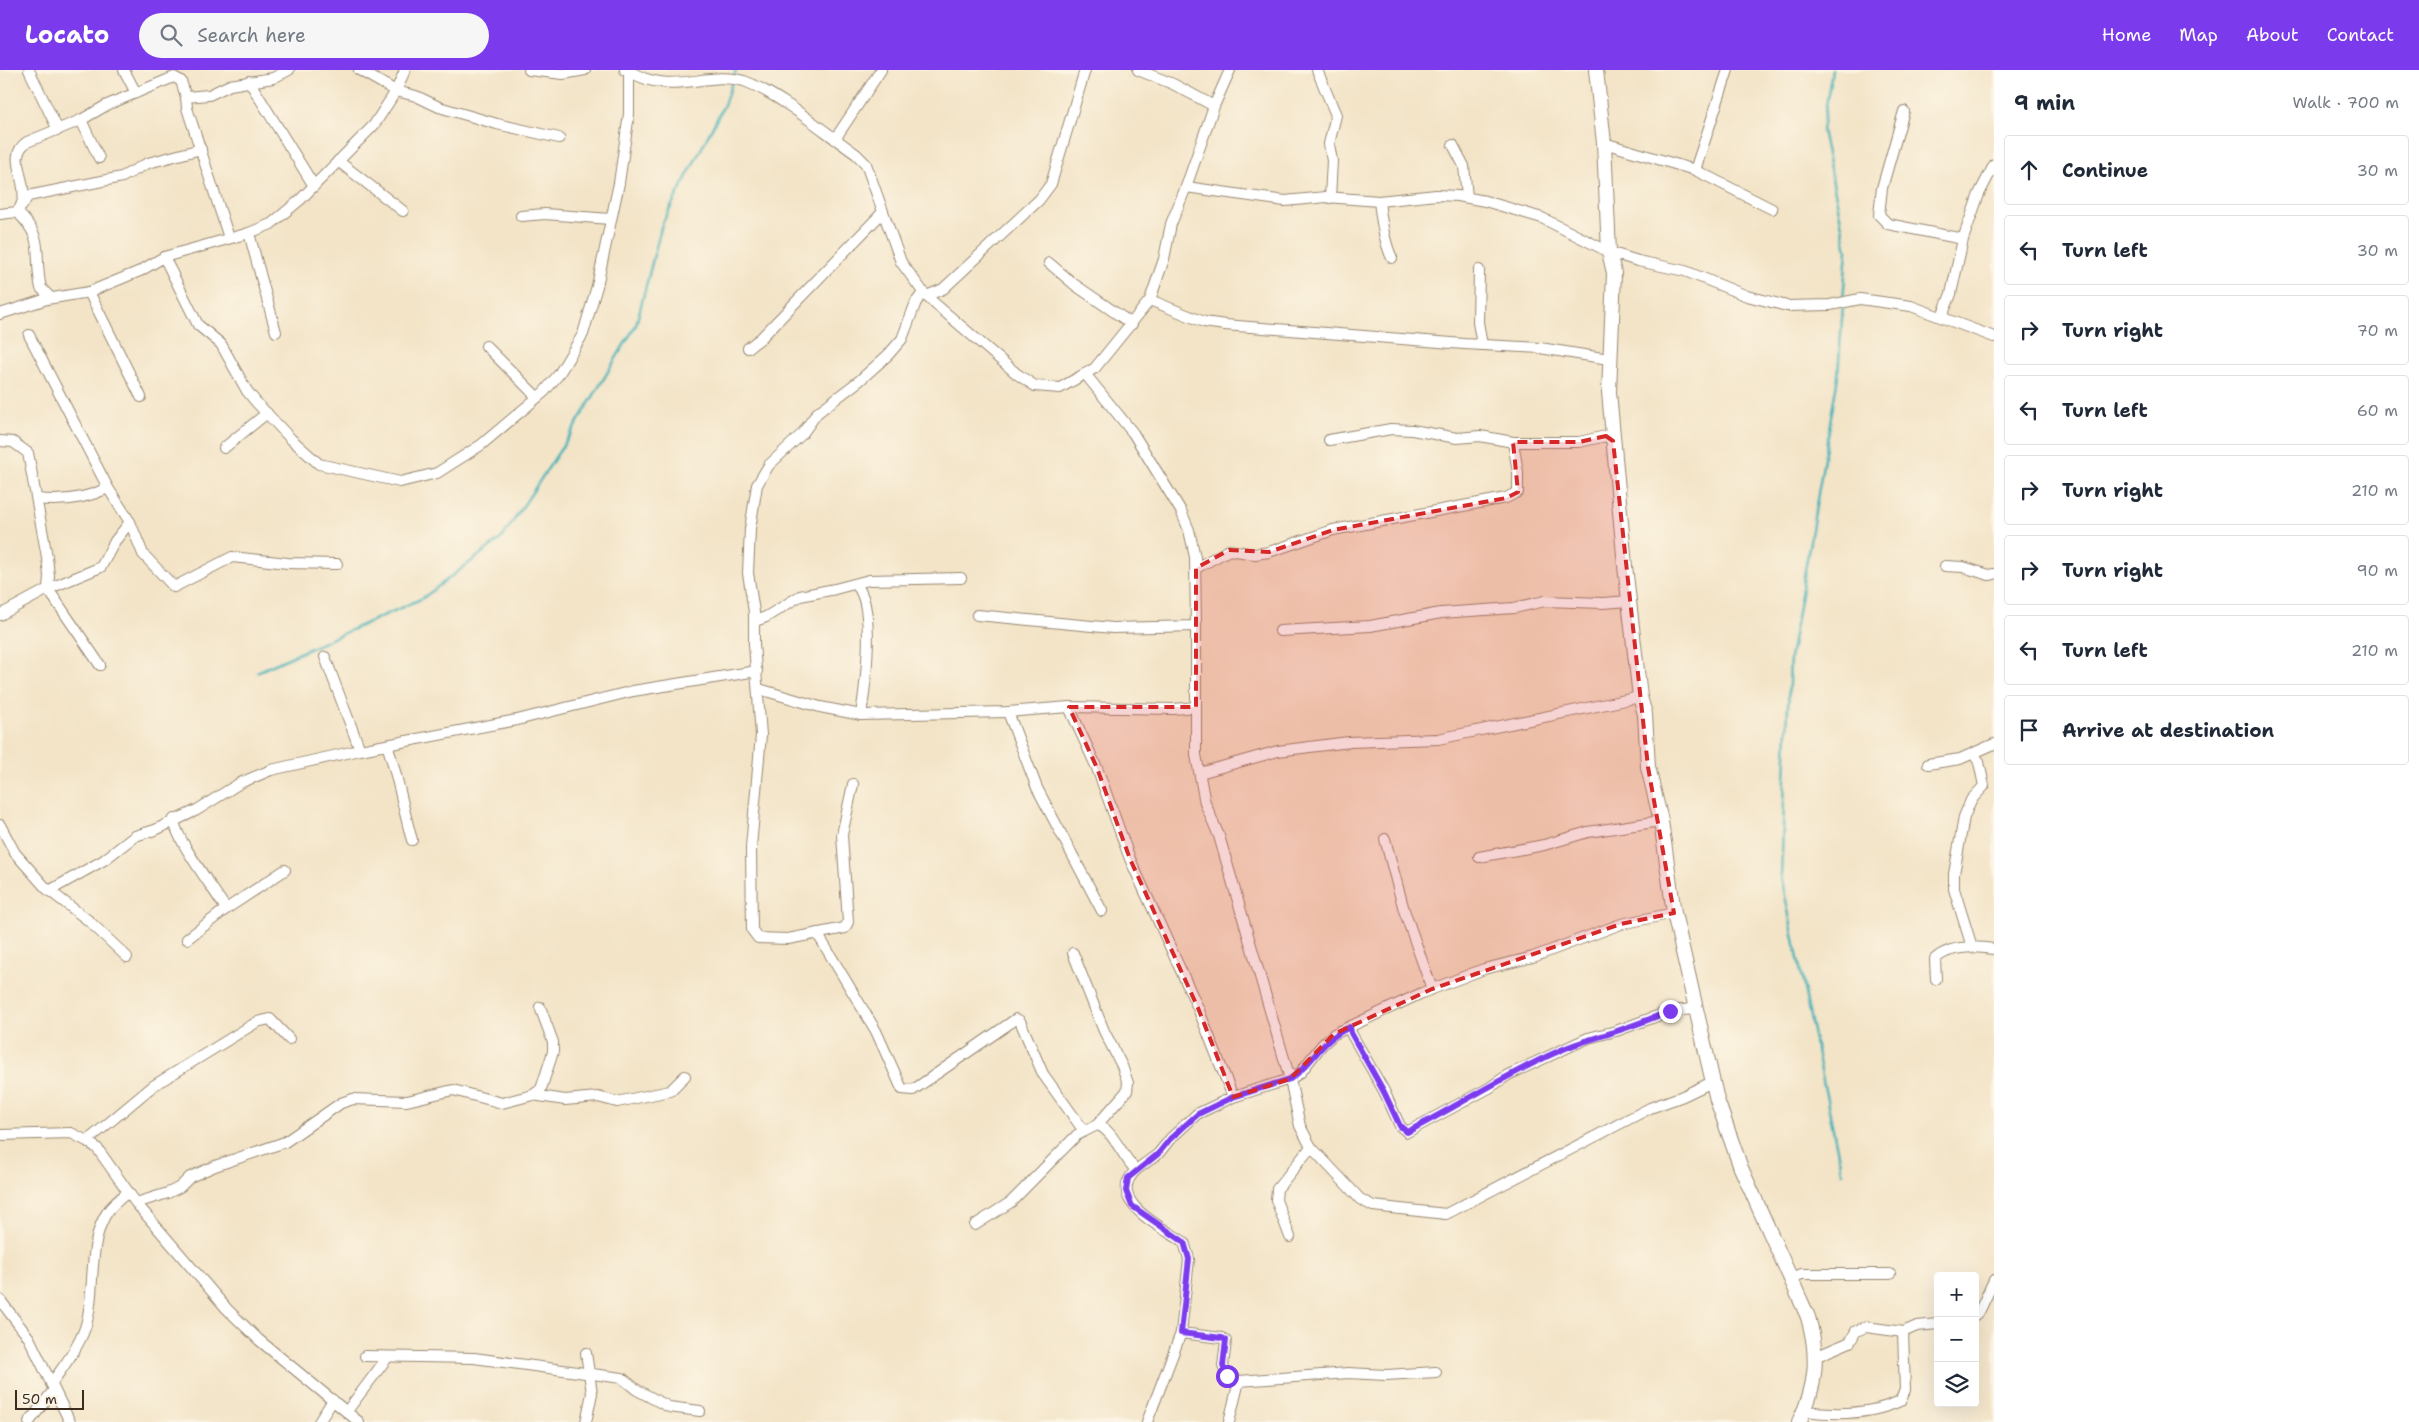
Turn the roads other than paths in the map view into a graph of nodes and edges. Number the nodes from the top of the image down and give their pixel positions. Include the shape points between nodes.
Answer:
1 (28, 70) edge
2 (124, 70) edge
3 (289, 70) edge
4 (359, 70) edge
5 (405, 70) edge
6 (529, 70) edge
7 (585, 70) edge
8 (627, 70) edge
9 (881, 70) edge
10 (1085, 70) edge
11 (1138, 70) edge
12 (1230, 70) edge
13 (1317, 70) edge
14 (1596, 70) edge
15 (1728, 70) edge
16 (250, 81) junction
17 (396, 91) junction
18 (136, 93) junction
19 (186, 97) junction
20 (1214, 106) junction
21 (1904, 111) dead end
22 (81, 120) junction
23 (58, 130) junction
24 (558, 138) dead end
25 (835, 139) junction
26 (1604, 143) junction
27 (1453, 146) dead end
28 (201, 149) junction
29 (99, 158) dead end
30 (338, 161) junction
31 (1994, 165) edge
32 (1695, 170) junction
33 (314, 186) junction
34 (1186, 186) junction
35 (1467, 197) junction
36 (1330, 198) junction
37 (1378, 201) junction
38 (1772, 209) dead end
39 (19, 210) junction
40 (403, 211) dead end
41 (884, 212) junction
42 (0, 214) edge
43 (520, 216) dead end
44 (610, 219) junction
45 (249, 233) junction
46 (228, 238) junction
47 (1963, 239) junction
48 (1610, 252) junction
49 (164, 257) junction
50 (1392, 258) dead end
51 (1049, 262) dead end
52 (1479, 270) dead end
53 (89, 292) junction
54 (924, 295) junction
55 (51, 298) junction
56 (1150, 300) junction
57 (0, 314) edge
58 (1942, 316) junction
59 (1132, 324) junction
60 (276, 332) dead end
61 (29, 335) dead end
62 (1994, 337) edge
63 (1482, 345) junction
64 (486, 346) dead end
65 (748, 348) dead end
66 (1609, 359) junction
67 (1086, 375) junction
68 (141, 397) dead end
69 (537, 397) junction
70 (267, 413) junction
71 (1329, 440) dead end
72 (0, 441) edge
73 (1613, 441) junction
74 (1513, 442) junction
75 (224, 448) dead end
76 (108, 488) junction
77 (37, 500) junction
78 (130, 522) junction
79 (337, 564) dead end
80 (1945, 566) dead end
81 (1196, 568) junction
82 (1994, 574) edge
83 (961, 578) dead end
84 (855, 584) junction
85 (48, 589) junction
86 (1629, 601) junction
87 (0, 615) edge
88 (977, 615) dead end
89 (755, 621) junction
90 (1196, 626) junction
91 (1280, 630) dead end
92 (325, 656) dead end
93 (100, 665) dead end
94 (757, 672) junction
95 (759, 689) junction
96 (1640, 697) junction
97 (1069, 707) junction
98 (1196, 707) junction
99 (1008, 712) junction
100 (862, 715) junction
101 (1994, 744) edge
102 (387, 745) junction
103 (360, 750) junction
104 (1974, 754) junction
105 (1928, 764) dead end
106 (1200, 773) junction
107 (853, 784) dead end
108 (174, 819) junction
109 (1661, 821) junction
110 (0, 824) edge
111 (1385, 839) dead end
112 (412, 840) dead end
113 (1479, 857) dead end
114 (285, 870) dead end
115 (49, 891) junction
116 (226, 909) junction
117 (1102, 911) dead end
118 (1674, 913) junction
119 (817, 933) junction
120 (187, 940) dead end
121 (1972, 947) junction
122 (1994, 949) edge
123 (1073, 953) dead end
124 (128, 957) dead end
125 (1936, 979) dead end
126 (1432, 989) junction
127 (540, 1007) dead end
128 (1696, 1009) junction
129 (1350, 1027) junction
130 (289, 1039) dead end
131 (686, 1076) dead end
132 (1290, 1079) junction
133 (1712, 1082) junction
134 (533, 1094) junction
135 (1233, 1097) junction
136 (1097, 1125) junction
137 (1084, 1131) junction
138 (0, 1135) edge
139 (87, 1141) junction
140 (1311, 1147) junction
141 (1136, 1170) junction
142 (128, 1192) junction
143 (136, 1203) junction
144 (974, 1225) dead end
145 (1290, 1237) dead end
146 (1890, 1274) dead end
147 (1790, 1278) junction
148 (1994, 1280) edge
149 (0, 1300) edge
150 (1979, 1311) edge
151 (1934, 1324) edge
152 (1903, 1332) junction
153 (1181, 1333) junction
154 (586, 1353) dead end
155 (365, 1356) dead end
156 (1816, 1357) junction
157 (387, 1358) junction
158 (1436, 1372) dead end
159 (590, 1374) junction
160 (1240, 1381) junction
161 (52, 1388) junction
162 (333, 1400) junction
163 (347, 1411) junction
164 (700, 1411) dead end
165 (1802, 1416) edge
166 (29, 1422) edge
167 (70, 1422) edge
168 (319, 1422) edge
169 (360, 1422) edge
170 (586, 1422) edge
171 (1147, 1422) edge
172 (1229, 1422) edge

1 - 23 street
2 - 18 street
3 - 16 street via 273,78
4 - 17 street
5 - 17 street
6 - 7 street via 563,74
8 - 25 street via 667,84 728,78 744,81
8 - 44 street via 629,114
9 - 25 street
10 - 54 street via 1051,184 1039,200 943,289
11 - 20 street
12 - 20 street
13 - 36 street via 1336,115 1330,144
14 - 26 street
15 - 32 street
16 - 19 street via 230,85 209,95
16 - 33 street
17 - 24 street via 497,124
17 - 30 street via 374,125
18 - 19 street via 174,77 181,81
18 - 22 street
19 - 28 street
20 - 34 street
21 - 47 street via 1882,188 1879,214 1888,224
22 - 23 street
22 - 29 street
23 - 39 street via 27,142 18,150 24,198
25 - 41 street via 866,164
26 - 32 street
26 - 48 street
27 - 35 street via 1464,166
28 - 39 street via 148,163 122,177 28,196
28 - 46 street
30 - 33 street
30 - 40 street
31 - 47 street
32 - 38 street
33 - 45 street via 271,224
34 - 36 street via 1279,201
34 - 56 street via 1171,224 1164,259
35 - 37 street via 1436,195
35 - 48 street via 1542,218
36 - 37 street
37 - 50 street via 1386,246
39 - 42 street
39 - 55 street via 35,234 41,288
41 - 54 street via 901,262
41 - 65 street
43 - 44 street via 545,214
44 - 69 street via 597,286 582,334 559,374
45 - 46 street
45 - 60 street
46 - 49 street
47 - 58 street via 1951,294
48 - 58 street via 1685,271 1747,296 1787,306 1830,305 1870,299 1911,306
48 - 66 street via 1614,273
49 - 53 street via 140,271
49 - 70 street via 198,325 221,344 247,391
51 - 59 street via 1075,285
52 - 63 street via 1478,322
53 - 55 street
53 - 68 street
54 - 67 street via 1035,386 1060,388
54 - 89 street via 916,302 902,339 888,355 817,413 802,434 761,476 754,503 748,561
55 - 57 street
56 - 59 street
56 - 63 street via 1204,322 1225,325
58 - 62 street
59 - 67 street
61 - 76 street
63 - 66 street via 1540,348
64 - 69 street
66 - 73 street
67 - 81 street via 1133,433 1181,511 1193,544
69 - 70 street via 481,445 446,469 425,478 400,482 319,464
70 - 75 street
71 - 74 street via 1391,429
72 - 77 street via 13,442 28,453
73 - 74 street via 1606,436 1579,442
73 - 86 street
74 - 81 street via 1518,492 1506,498 1333,530 1269,552 1255,554 1229,550
76 - 77 street via 91,496 59,501
76 - 78 street
77 - 85 street via 47,557
78 - 79 street via 143,554 174,587 232,557
78 - 85 street via 101,567
80 - 82 street
81 - 90 street
83 - 84 street via 879,579
84 - 89 street via 800,596
84 - 100 street via 864,600 868,653
85 - 87 street
85 - 93 street
86 - 91 street via 1545,601 1514,608 1441,614 1370,626
86 - 96 street
88 - 90 street via 1114,628
89 - 94 street
90 - 98 street
92 - 103 street
94 - 95 street
94 - 102 street via 633,691 517,720
95 - 100 street via 820,707
95 - 119 street via 761,735 751,842 752,930 758,938 788,939
96 - 106 street via 1438,739 1349,742 1278,751
96 - 109 street via 1645,714 1648,767
97 - 98 street
97 - 99 street
97 - 135 street via 1097,768 1130,860 1198,1008
98 - 106 street via 1196,755
99 - 100 street
99 - 117 street via 1037,788
101 - 104 street
102 - 103 street
102 - 112 street
103 - 108 street via 271,770
104 - 105 street
104 - 121 street via 1984,786 1971,800 1964,817 1954,874 1954,889
106 - 132 street via 1206,803 1219,836
107 - 119 street via 842,835 848,922 845,928
108 - 115 street via 135,836 104,860
108 - 116 street via 178,837
109 - 113 street via 1588,832 1544,845
109 - 118 street
110 - 115 street via 16,853
111 - 126 street via 1404,910
114 - 116 street
115 - 124 street via 89,921
116 - 120 street
118 - 126 street via 1621,924 1578,942 1484,969
118 - 128 street
119 - 137 street via 876,1031 902,1089 913,1090 1016,1019 1020,1021 1043,1074
121 - 122 street
121 - 125 street via 1942,953 1935,959
123 - 136 street via 1128,1083 1127,1091
126 - 129 street
127 - 134 street via 553,1042 553,1052 541,1089
128 - 129 street via 1670,1011 1616,1032 1588,1038 1508,1075 1407,1132 1400,1126
128 - 133 street
129 - 132 street via 1334,1034
130 - 139 street via 270,1019 257,1022 153,1086
131 - 134 street via 670,1091 617,1102 598,1098 565,1100
132 - 135 street
132 - 140 street via 1300,1126
133 - 140 street via 1650,1108 1446,1214 1373,1206 1360,1199
133 - 147 street via 1741,1168
134 - 143 street via 502,1103 453,1090 408,1101 353,1099 341,1103 285,1142 215,1166 190,1177 168,1193
135 - 141 street via 1198,1114 1158,1154
136 - 137 street
136 - 141 street via 1108,1130 1127,1162
137 - 144 street via 1011,1202
138 - 139 street via 71,1133
139 - 142 street via 97,1148
140 - 145 street via 1277,1189 1276,1200
141 - 153 street via 1128,1178 1126,1191 1132,1206 1184,1242 1187,1251 1189,1259
142 - 143 street
142 - 161 street via 108,1211 97,1234 94,1280 85,1328
143 - 162 street via 227,1310
146 - 147 street via 1802,1274
147 - 156 street via 1808,1317
148 - 150 street
149 - 161 street via 29,1338
151 - 152 street
152 - 156 street via 1866,1327 1856,1331 1850,1342
152 - 165 street via 1905,1390 1900,1401 1875,1410
153 - 160 street via 1226,1340 1223,1366 1227,1376
153 - 171 street
154 - 159 street
155 - 157 street
156 - 165 street via 1814,1386
157 - 159 street via 474,1358
157 - 163 street
158 - 160 street via 1348,1373
159 - 164 street via 622,1378 668,1407
159 - 170 street via 592,1393
160 - 172 street
161 - 166 street
161 - 167 street
162 - 163 street
162 - 168 street
163 - 169 street

